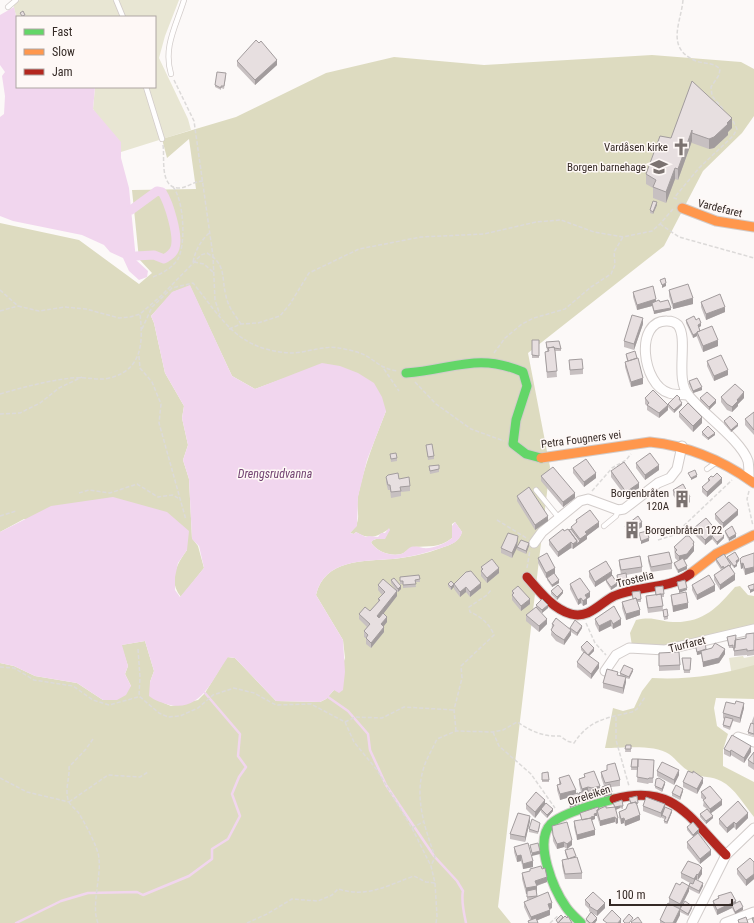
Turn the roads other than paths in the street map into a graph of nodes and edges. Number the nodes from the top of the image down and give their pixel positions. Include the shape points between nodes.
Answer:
1 (16, 0) edge
2 (116, 0) edge
3 (184, 0) edge
4 (8, 7) dead end
5 (123, 16) edge
6 (171, 74) road end
7 (146, 88) edge
8 (162, 139) road end
9 (682, 205) road end
10 (754, 227) edge
11 (406, 372) road end
12 (687, 395) junction
13 (682, 446) junction
14 (719, 460) junction
15 (707, 469) dead end
16 (752, 482) edge
17 (536, 490) dead end
18 (618, 510) junction
19 (559, 518) junction
20 (604, 526) dead end
21 (754, 534) edge
22 (534, 543) road end
23 (527, 577) road end
24 (754, 629) edge
25 (605, 671) edge
26 (738, 736) dead end
27 (754, 742) edge
28 (754, 828) edge
29 (726, 854) junction
30 (754, 912) edge
31 (581, 923) edge
32 (693, 923) edge
33 (725, 923) edge

1 - 4 lane
2 - 5 lane
3 - 6 lane via 167,50
7 - 8 lane
9 - 10 street, Vardefaret via 716,220
11 - 13 street, Petra Fougners vei via 421,373 466,362 488,361 500,362 523,372 527,386 516,420 513,444 524,454 542,458 650,442
12 - 12 street via 682,373 681,331 677,324 663,321 649,332 646,360 658,387 669,393
12 - 16 street via 741,449 748,461
13 - 14 street, Petra Fougners vei
13 - 18 street via 677,469 670,478 658,483 624,509
14 - 15 lane
14 - 16 street, Petra Fougners vei
17 - 19 lane
18 - 19 street via 588,499 580,501
18 - 20 lane via 616,516
19 - 22 street via 542,532
21 - 23 street, Trostelia via 725,548 680,580 627,591 583,615 571,614 561,608 540,593
24 - 25 street, Tiurfaret via 665,650 629,648 613,659
26 - 27 street
28 - 29 street
29 - 31 street, Orreleiken via 681,808 654,795 631,794 561,816 553,820 545,833 548,867 555,888 566,908
29 - 32 street
30 - 33 street

